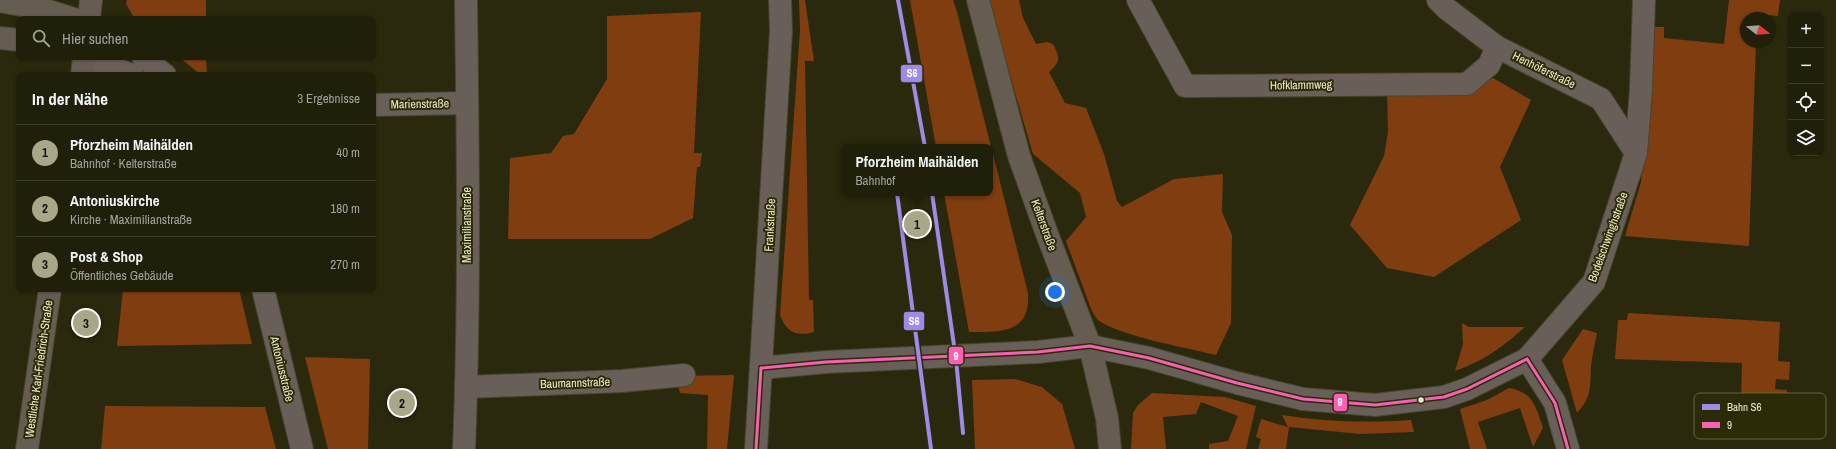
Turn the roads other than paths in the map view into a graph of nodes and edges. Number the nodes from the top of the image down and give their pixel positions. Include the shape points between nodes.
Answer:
1 (91, 0) edge
2 (466, 0) edge
3 (780, 0) edge
4 (978, 0) edge
5 (1138, 0) edge
6 (1438, 0) edge
7 (1644, 0) edge
8 (0, 1) edge
9 (64, 16) edge
10 (89, 16) edge
11 (0, 38) edge
12 (16, 40) edge
13 (1497, 47) junction
14 (84, 60) edge
15 (93, 60) edge
16 (147, 60) edge
17 (82, 72) edge
18 (124, 72) edge
19 (161, 72) edge
20 (467, 103) junction
21 (376, 105) edge
22 (1636, 153) junction
23 (50, 292) edge
24 (263, 292) edge
25 (1090, 346) junction
26 (1527, 358) junction
27 (761, 368) junction
28 (684, 375) dead end
29 (466, 387) junction
30 (27, 449) edge
31 (302, 449) edge
32 (464, 449) edge
33 (756, 449) edge
34 (1110, 449) edge
35 (1568, 449) edge

1 - 10 main road
2 - 20 street, Maximilianstraße
3 - 27 street, Frankstraße via 781,31
4 - 25 main road, Kelterstraße via 1019,156
5 - 13 street, Hofklammweg via 1185,86 1467,84 1489,65
6 - 13 street, Henhöferstraße via 1446,9
7 - 22 street, Bodelschwinghstraße
8 - 9 main road via 39,8
11 - 12 main road
13 - 22 street, Henhöferstraße via 1601,99
14 - 17 main road
15 - 18 street
16 - 19 street
20 - 21 street, Marienstraße
20 - 29 street, Maximilianstraße
22 - 26 street, Bodelschwinghstraße via 1594,282
23 - 30 main road, Westliche Karl-Friedrich-Straße
24 - 31 street, Antoniusstraße
25 - 26 street, Bodelschwinghstraße via 1149,358 1303,399 1375,405 1444,397 1467,389
25 - 27 street, Bodelschwinghstraße via 990,355 826,362
25 - 34 main road, Kelterstraße via 1107,418
26 - 35 street via 1555,403
27 - 33 street, Frankstraße
28 - 29 street, Baumannstraße via 622,381
29 - 32 street, Maximilianstraße

